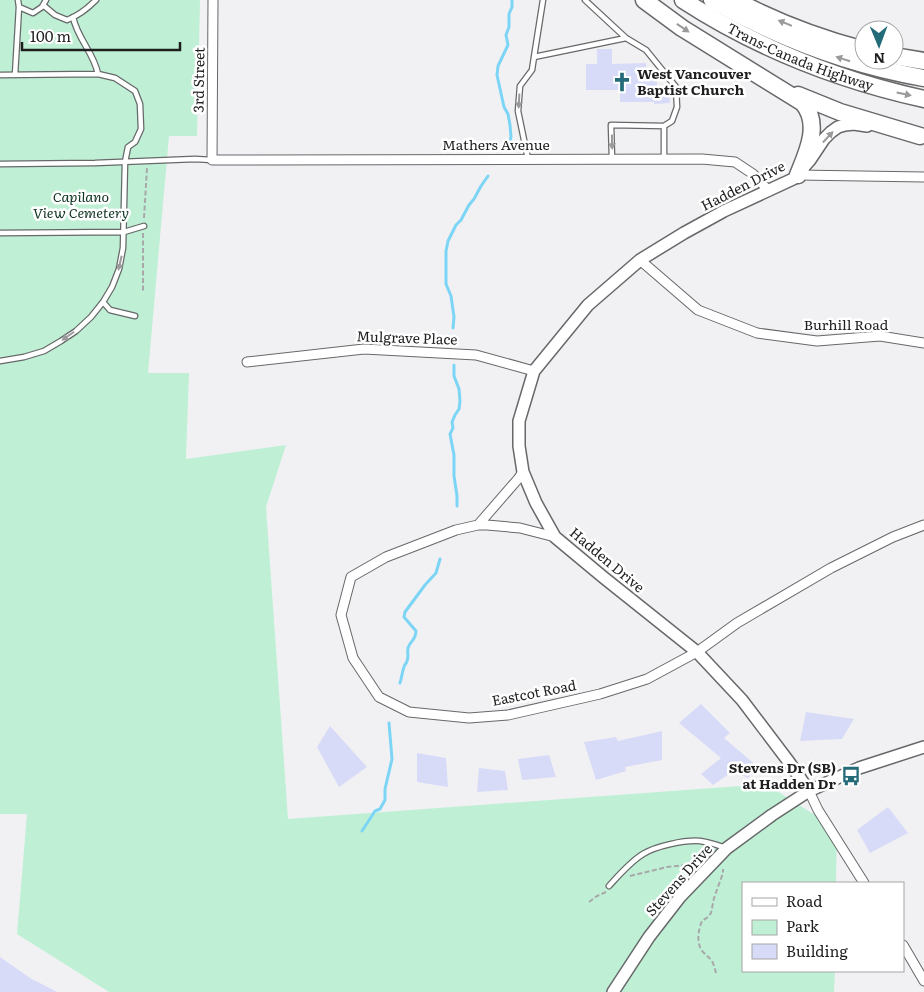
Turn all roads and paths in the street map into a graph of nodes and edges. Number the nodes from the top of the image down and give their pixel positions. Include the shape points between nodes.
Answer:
1 (18, 0) edge
2 (46, 0) edge
3 (96, 0) edge
4 (213, 0) edge
5 (543, 0) edge
6 (585, 0) edge
7 (644, 0) edge
8 (683, 0) edge
9 (712, 0) edge
10 (735, 0) edge
11 (43, 5) junction
12 (19, 7) junction
13 (74, 17) junction
14 (626, 38) junction
15 (854, 47) edge
16 (534, 57) junction
17 (904, 58) edge
18 (924, 62) edge
19 (98, 74) junction
20 (0, 75) edge
21 (15, 75) junction
22 (924, 78) edge
23 (765, 79) junction
24 (924, 99) edge
25 (664, 126) junction
26 (920, 136) joint
27 (528, 159) junction
28 (612, 159) junction
29 (664, 159) junction
30 (212, 160) junction
31 (147, 161) junction
32 (125, 162) junction
33 (0, 164) edge
34 (798, 175) junction
35 (924, 177) edge
36 (769, 191) junction
37 (144, 226) junction
38 (124, 232) junction
39 (0, 233) edge
40 (640, 260) junction
41 (143, 291) dead end
42 (103, 302) junction
43 (135, 316) dead end
44 (924, 343) edge
45 (0, 361) edge
46 (247, 362) dead end
47 (534, 371) junction
48 (523, 472) junction
49 (478, 525) junction
50 (924, 525) edge
51 (555, 537) junction
52 (697, 652) junction
53 (924, 747) edge
54 (809, 792) junction
55 (727, 848) junction
56 (701, 860) dead end
57 (719, 866) dead end
58 (625, 877) dead end
59 (863, 882) edge
60 (609, 888) joint
61 (589, 902) dead end
62 (904, 947) edge
63 (716, 973) dead end
64 (924, 981) edge
65 (613, 992) edge

1 - 12 lane
2 - 11 lane
3 - 13 lane
4 - 30 street, 3rd Street
5 - 16 lane
6 - 14 lane
7 -> 23 highway via 682,28
8 -> 24 highway, Trans-Canada Highway via 728,27 825,71
22 -> 9 highway, Trans-Canada Highway via 864,66 825,52 766,29
15 -> 10 highway via 805,32
11 - 12 lane via 33,12
11 - 13 lane via 66,20
12 - 21 lane
13 - 19 lane via 75,27 91,53
14 - 16 lane
14 - 25 lane via 646,50 676,87 677,107 672,121
16 -> 27 lane via 532,70 520,86 518,111
17 - 18 highway
19 - 21 lane
19 - 32 lane via 115,78 135,91 140,104 141,129 128,147
20 - 21 lane
23 - 26 highway via 832,109
23 - 34 highway via 803,103 811,116 809,145
25 -> 28 lane via 611,125
25 - 29 lane
34 -> 26 street via 831,132 845,124
27 - 28 street, Mathers Avenue
27 - 30 street, Mathers Avenue
28 - 29 street, Mathers Avenue
29 - 36 street, Mathers Avenue via 735,162 753,174
30 - 31 lane
31 - 32 lane
31 - 37 path
32 - 33 lane
32 - 38 lane
34 - 35 street
34 - 36 street, Hadden Drive
36 - 40 street, Hadden Drive via 724,211
37 - 38 lane
37 - 41 path
38 - 39 lane
38 -> 42 lane via 119,269
40 - 44 street, Burhill Road via 698,310 757,332 817,341 880,336
40 - 47 street, Hadden Drive via 588,304
42 - 43 lane via 110,310
42 -> 45 lane via 76,331 44,351
46 - 47 street, Mulgrave Place via 364,349 476,355
47 - 48 street, Hadden Drive via 519,420
48 - 49 street
48 - 51 street, Hadden Drive
49 - 51 street, Eastcot Road via 520,528
49 - 52 street, Eastcot Road via 456,530 386,557 351,577 341,615 352,658 379,697 410,712 469,718 508,715 600,694 647,679
50 - 52 street, Eastcot Road via 893,536 831,568 737,623
51 - 52 street, Hadden Drive
52 - 54 street, Hadden Drive via 742,700
53 - 54 street, Stevens Drive via 859,768
54 - 55 street, Stevens Drive
54 - 59 street, Hadden Drive
55 - 60 lane via 697,841 653,850 636,859
55 - 65 street, Stevens Drive via 680,897 649,936
56 - 58 path via 696,864
57 - 63 path via 723,873 711,913 699,926 698,939 702,952 712,961
60 - 61 path
62 - 64 street

